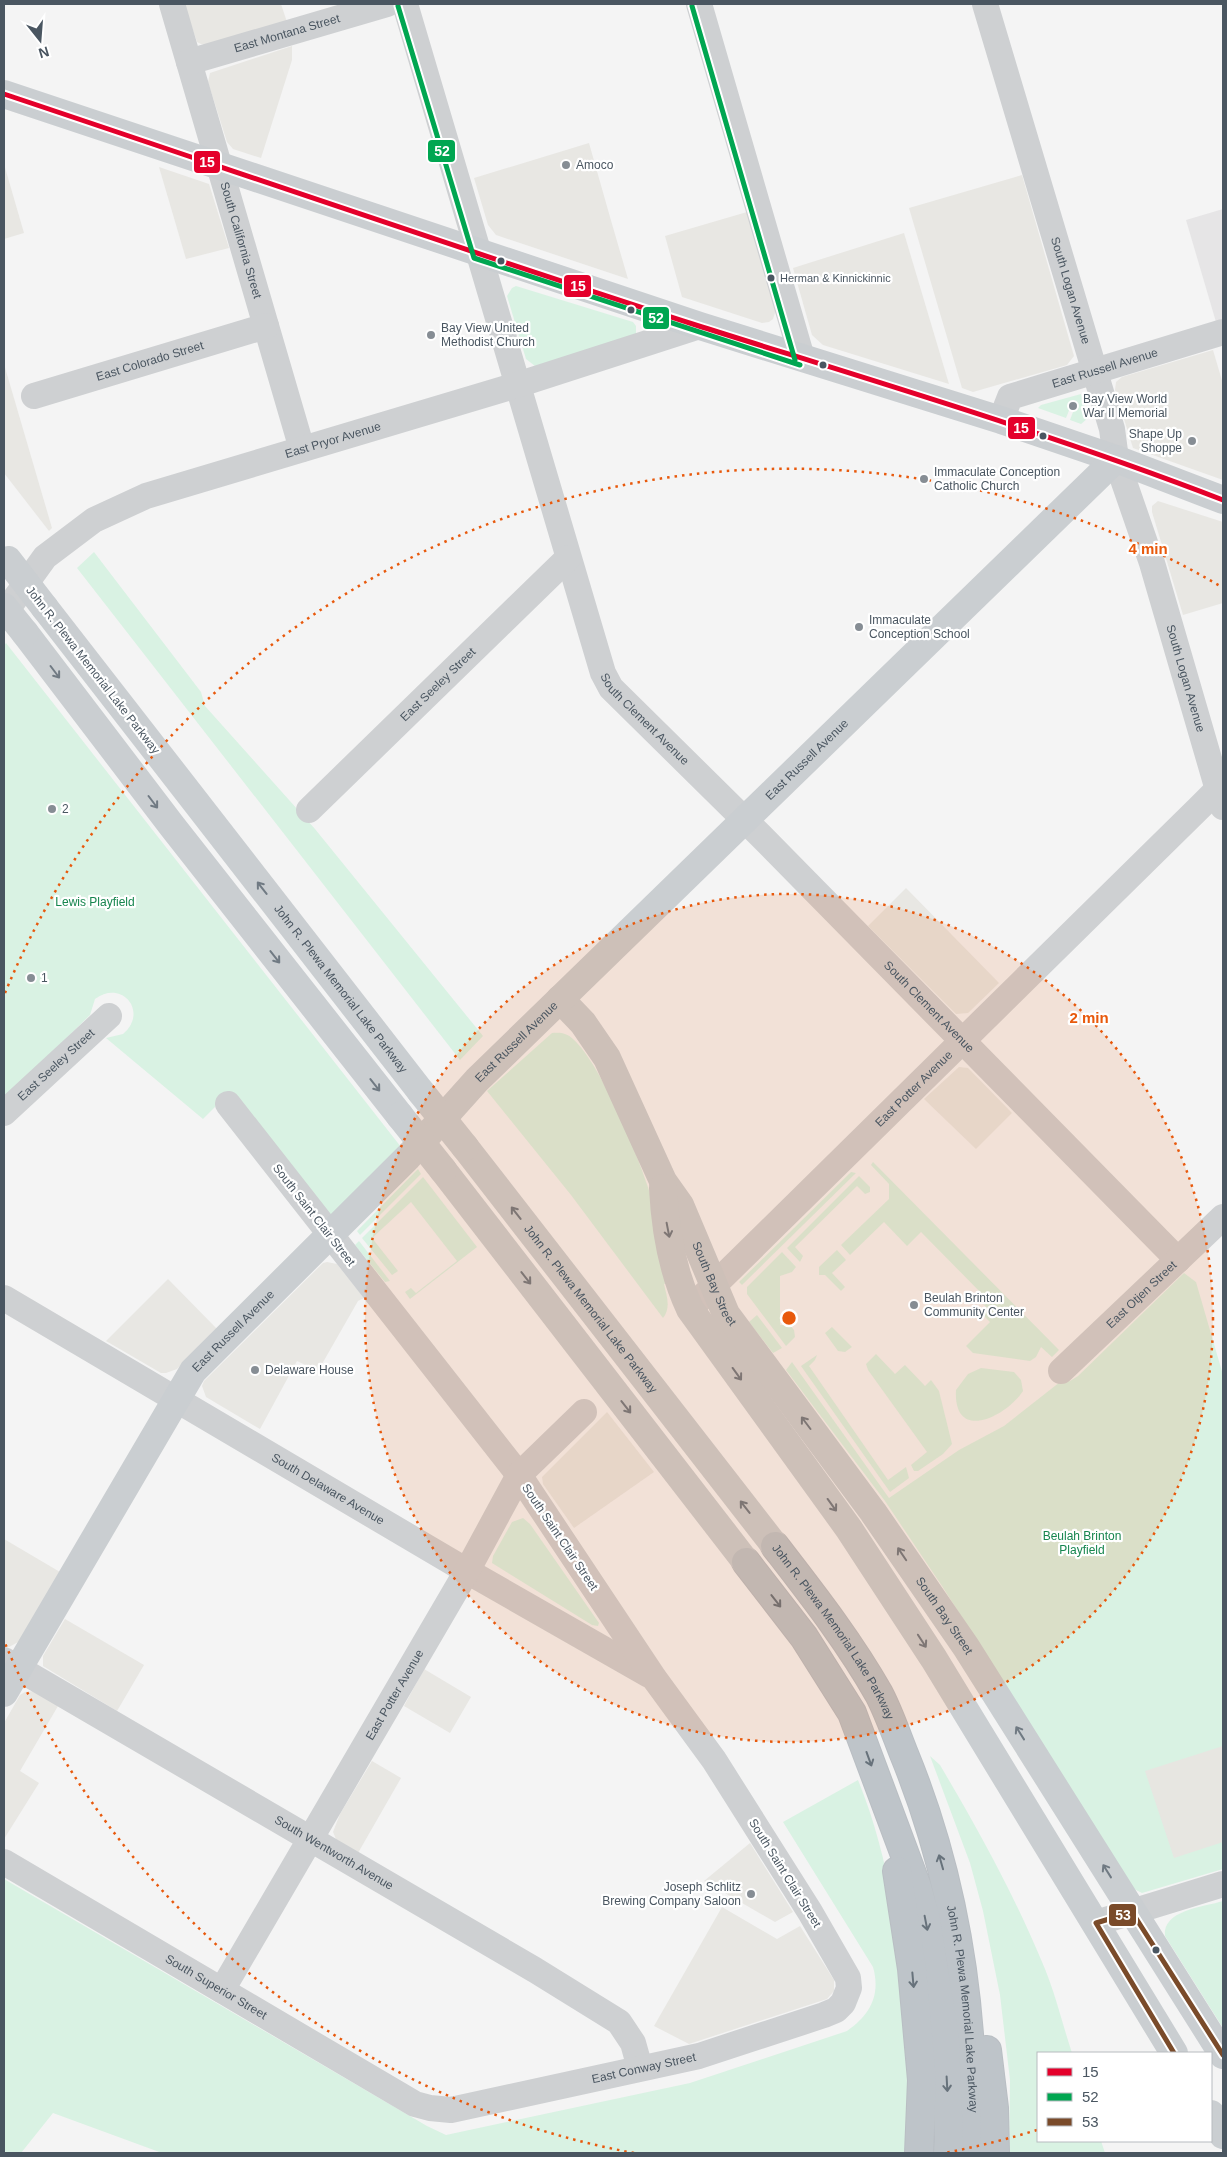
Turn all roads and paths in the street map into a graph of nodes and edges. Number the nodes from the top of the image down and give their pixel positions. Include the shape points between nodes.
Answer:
1 (172, 4) edge
2 (387, 4) edge
3 (405, 4) edge
4 (699, 4) edge
5 (985, 4) edge
6 (189, 62) junction
7 (4, 94) edge
8 (220, 165) junction
9 (479, 252) junction
10 (266, 326) junction
11 (700, 326) junction
12 (1223, 332) edge
13 (802, 358) junction
14 (1094, 371) junction
15 (517, 385) junction
16 (34, 396) dead end
17 (1001, 420) junction
18 (302, 449) junction
19 (1116, 459) junction
20 (1223, 500) edge
21 (6, 557) edge
22 (568, 558) junction
23 (4, 607) edge
24 (4, 614) edge
25 (1222, 794) edge
26 (309, 810) dead end
27 (744, 820) junction
28 (560, 999) junction
29 (109, 1016) dead end
30 (961, 1042) junction
31 (228, 1104) dead end
32 (4, 1113) edge
33 (663, 1181) junction
34 (1223, 1217) edge
35 (330, 1236) junction
36 (1178, 1260) junction
37 (713, 1286) junction
38 (4, 1298) edge
39 (690, 1309) junction
40 (1061, 1371) dead end
41 (175, 1400) junction
42 (584, 1412) dead end
43 (519, 1476) junction
44 (873, 1512) junction
45 (849, 1529) junction
46 (775, 1546) joint
47 (746, 1562) joint
48 (467, 1571) junction
49 (11, 1664) edge
50 (654, 1678) junction
51 (4, 1693) edge
52 (1059, 1795) junction
53 (888, 1810) junction
54 (1028, 1812) junction
55 (310, 1838) junction
56 (4, 1862) edge
57 (1223, 1884) edge
58 (951, 1902) junction
59 (1132, 1912) junction
60 (1096, 1923) junction
61 (222, 1990) junction
62 (847, 1996) joint
63 (1173, 2052) edge
64 (1223, 2055) edge
65 (640, 2068) junction
66 (430, 2108) joint
67 (1212, 2116) edge
68 (1223, 2135) edge
69 (919, 2153) edge
70 (948, 2153) edge
71 (973, 2153) edge
72 (995, 2153) edge

1 - 6 street, South California Street
2 - 6 street, East Montana Street
3 - 9 street, South Clement Avenue
4 - 13 street
5 - 14 street, South Logan Avenue
6 - 8 street, South California Street
7 - 8 main road
8 - 9 main road
8 - 10 street, South California Street
9 - 11 main road
9 - 15 street, South Clement Avenue
10 - 16 street, East Colorado Street
10 - 18 street, South California Street
11 - 13 main road
11 - 15 street, East Pryor Avenue
12 - 14 street, East Russell Avenue
13 - 17 main road
14 - 17 street, East Russell Avenue via 1010,397
14 - 19 street, South Logan Avenue via 1112,429
15 - 18 street, East Pryor Avenue
15 - 22 street, South Clement Avenue
17 - 19 main road
18 - 24 street, East Pryor Avenue via 146,496 94,520 45,557
19 - 20 main road
19 - 25 street, South Logan Avenue via 1152,563
19 - 27 main road, East Russell Avenue
46 -> 21 main road, John R. Plewa Memorial Lake Parkway, bridge
22 - 26 street, East Seeley Street
22 - 27 street, South Clement Avenue via 603,673 611,688
23 -> 47 main road, John R. Plewa Memorial Lake Parkway, bridge
25 - 30 street, East Potter Avenue
27 - 28 main road, East Russell Avenue
27 - 30 street, South Clement Avenue
28 - 33 main road, South Bay Street via 583,1024 606,1058
28 - 35 main road, East Russell Avenue via 477,1080
29 - 32 street, East Seeley Street
30 - 36 street, South Clement Avenue
30 - 37 street, East Potter Avenue
31 - 35 street, South Saint Clair Street
33 - 37 main road, South Bay Street via 680,1206
33 -> 39 main road, South Bay Street via 664,1211 677,1274
34 - 36 street, East Otjen Street
35 - 41 main road, East Russell Avenue via 193,1372
35 - 43 street, South Saint Clair Street
36 - 40 street, East Otjen Street
37 - 39 street, East Potter Avenue
44 -> 37 main road, South Bay Street via 726,1314
38 - 41 street, South Delaware Avenue
39 -> 45 main road, South Bay Street
41 - 48 street, South Delaware Avenue
41 - 49 main road, East Russell Avenue
42 - 43 street, East Potter Avenue
43 - 48 street, East Potter Avenue
43 - 50 street, South Saint Clair Street
44 - 45 main road
52 -> 44 main road, South Bay Street via 966,1647
45 -> 54 main road, South Bay Street
58 -> 46 highway, John R. Plewa Memorial Lake Parkway via 929,1821 880,1696 832,1619
47 -> 53 highway, John R. Plewa Memorial Lake Parkway via 804,1637 852,1713
48 - 50 street, South Delaware Avenue
48 - 55 street, East Potter Avenue
49 - 51 main road, East Russell Avenue
49 - 55 street, South Wentworth Avenue
50 - 62 street, South Saint Clair Street via 714,1760 810,1912 848,1978
52 - 54 main road
59 -> 52 main road, South Bay Street
53 -> 69 highway via 912,1969 921,2071
53 -> 70 highway, John R. Plewa Memorial Lake Parkway via 926,1919 944,2039
54 - 60 main road, South Bay Street
55 - 61 street, East Potter Avenue
55 - 65 street, South Wentworth Avenue via 619,2022 633,2043
56 - 61 street, South Superior Street
57 - 59 street
58 - 71 highway, John R. Plewa Memorial Lake Parkway via 962,1958 969,2027
58 - 72 highway via 975,1966 994,2108
59 - 60 street
59 - 64 main road, South Bay Street
60 - 63 main road, South Bay Street
61 - 66 street, South Superior Street via 415,2104
62 - 65 street, East Conway Street via 836,2010 824,2015 699,2056
65 - 66 street, East Conway Street via 451,2110
67 - 68 main road

